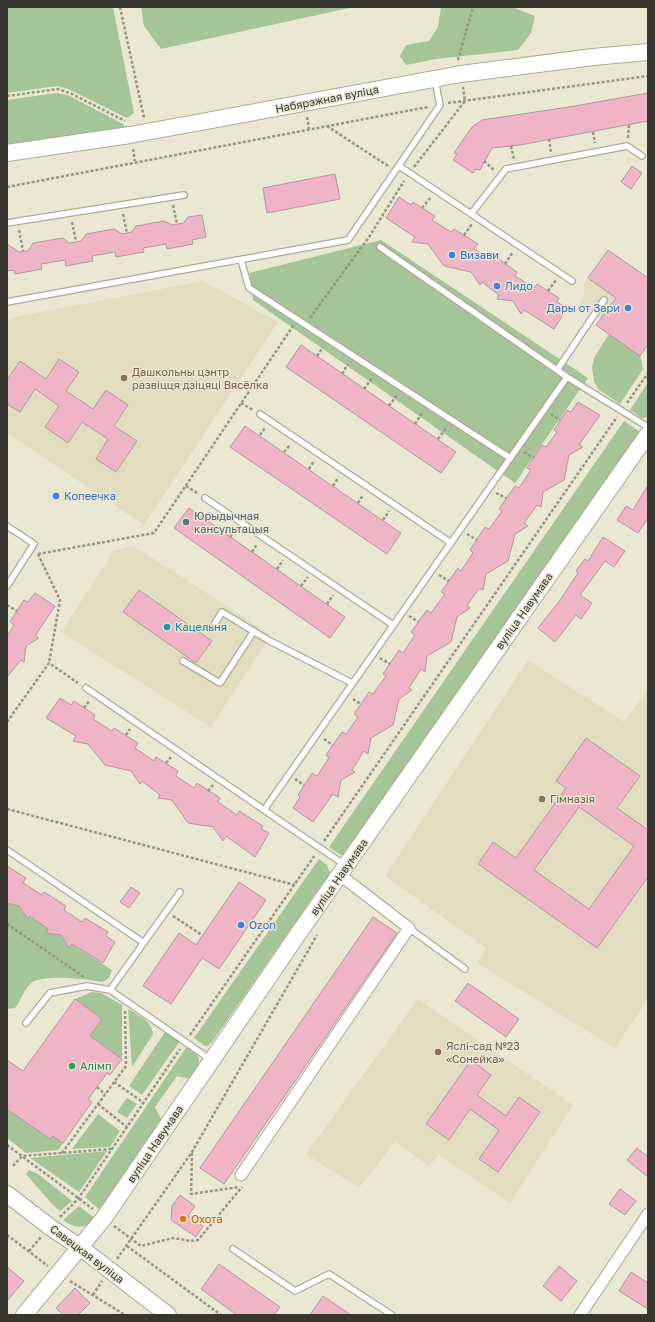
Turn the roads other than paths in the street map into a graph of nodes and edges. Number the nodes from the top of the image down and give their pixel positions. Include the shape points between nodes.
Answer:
1 (648, 52) edge
2 (435, 79) junction
3 (7, 153) edge
4 (642, 156) dead end
5 (399, 166) junction
6 (184, 195) dead end
7 (471, 214) junction
8 (7, 223) edge
9 (380, 246) dead end
10 (241, 260) junction
11 (572, 280) dead end
12 (604, 300) dead end
13 (7, 302) edge
14 (557, 370) junction
15 (567, 377) junction
16 (260, 414) road end
17 (648, 427) edge
18 (648, 434) edge
19 (510, 458) junction
20 (205, 498) road end
21 (7, 526) edge
22 (451, 542) junction
23 (7, 586) edge
24 (215, 623) dead end
25 (393, 625) junction
26 (254, 631) junction
27 (183, 661) dead end
28 (352, 683) junction
29 (86, 688) road end
30 (264, 810) junction
31 (7, 850) edge
32 (343, 870) junction
33 (180, 892) dead end
34 (409, 928) junction
35 (144, 943) junction
36 (465, 969) dead end
37 (110, 990) junction
38 (26, 1023) dead end
39 (212, 1060) junction
40 (241, 1175) dead end
41 (7, 1194) edge
42 (648, 1214) edge
43 (81, 1248) junction
44 (233, 1249) dead end
45 (24, 1315) edge
46 (168, 1315) edge
47 (392, 1315) edge
48 (580, 1315) edge

1 - 2 street, Набярэжная вуліца
2 - 3 street, Набярэжная вуліца via 130,135
2 - 5 lane via 440,104
4 - 7 lane via 627,146 506,169
5 - 7 lane
5 - 10 lane via 348,240
6 - 8 lane
7 - 11 lane
9 - 14 lane
10 - 13 lane
10 - 19 lane via 249,288
12 - 14 lane
14 - 15 lane
15 - 17 lane
15 - 19 lane
16 - 22 lane
18 - 32 street, вуліца Навумава
19 - 22 lane
20 - 25 lane
21 - 23 lane via 34,544
22 - 25 lane
24 - 26 lane via 222,612
25 - 28 lane
26 - 27 lane via 220,683
26 - 28 lane
28 - 30 lane
29 - 30 lane
30 - 32 lane via 320,848
31 - 35 lane
32 - 34 street
32 - 39 street, вуліца Навумава
33 - 35 lane
34 - 36 lane
34 - 40 street
35 - 37 lane
37 - 38 lane via 87,986 50,993
37 - 39 lane
39 - 43 street, вуліца Навумава
41 - 43 street, Савецкая вуліца
42 - 48 street
43 - 45 street, вуліца Навумава
43 - 46 street, Савецкая вуліца
44 - 47 lane via 296,1292 329,1274

